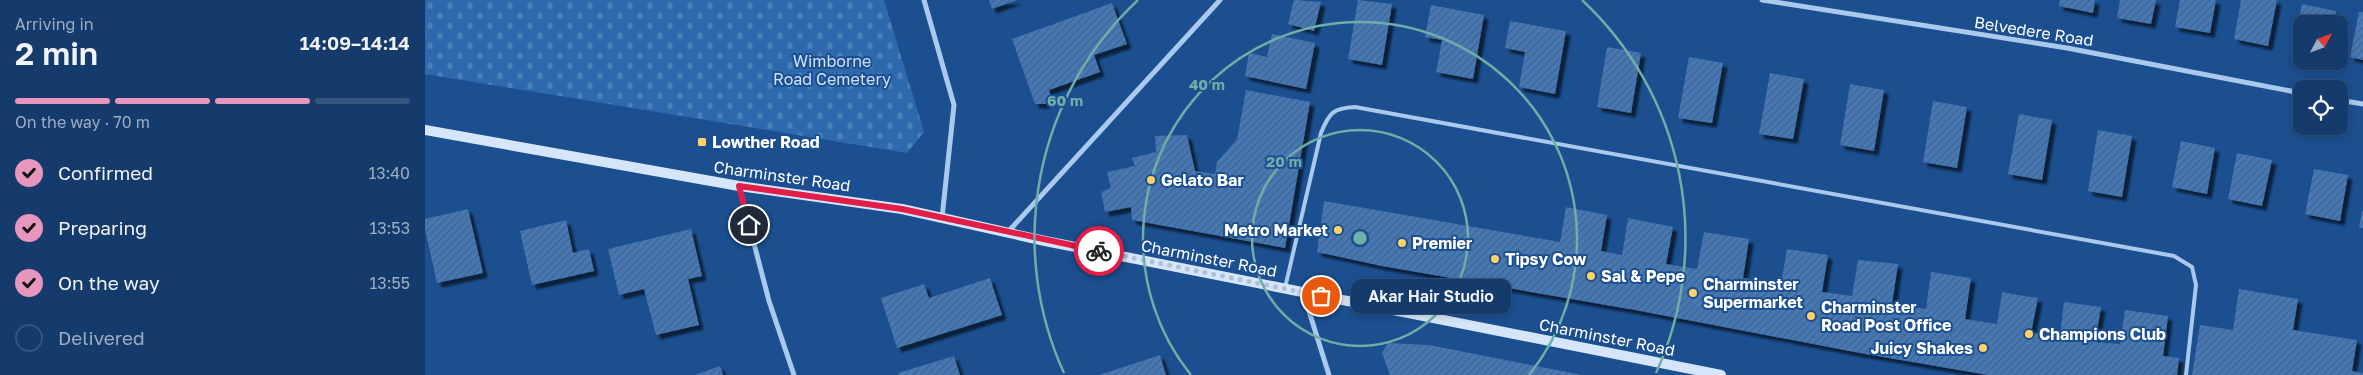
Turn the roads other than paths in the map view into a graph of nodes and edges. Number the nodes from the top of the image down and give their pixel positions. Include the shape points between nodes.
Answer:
1 (924, 0) edge
2 (1220, 0) edge
3 (1762, 0) edge
4 (2293, 91) edge
5 (2348, 102) edge
6 (2363, 104) edge
7 (425, 130) edge
8 (739, 186) junction
9 (942, 218) junction
10 (1007, 233) junction
11 (1284, 289) junction
12 (1303, 292) junction
13 (794, 375) edge
14 (1329, 375) edge
15 (1721, 375) edge
16 (2186, 375) edge

1 - 9 street via 954,105
2 - 10 street
3 - 4 street, Belvedere Road via 2067,48
5 - 6 street
7 - 8 main road, Charminster Road
8 - 9 main road, Charminster Road via 902,209
8 - 13 street via 769,301
9 - 10 main road, Charminster Road
10 - 11 main road, Charminster Road
11 - 12 main road, Charminster Road
11 - 16 lane via 1327,117 1339,107 1355,107 2174,256 2193,266 2196,285
12 - 14 street
12 - 15 main road, Charminster Road

